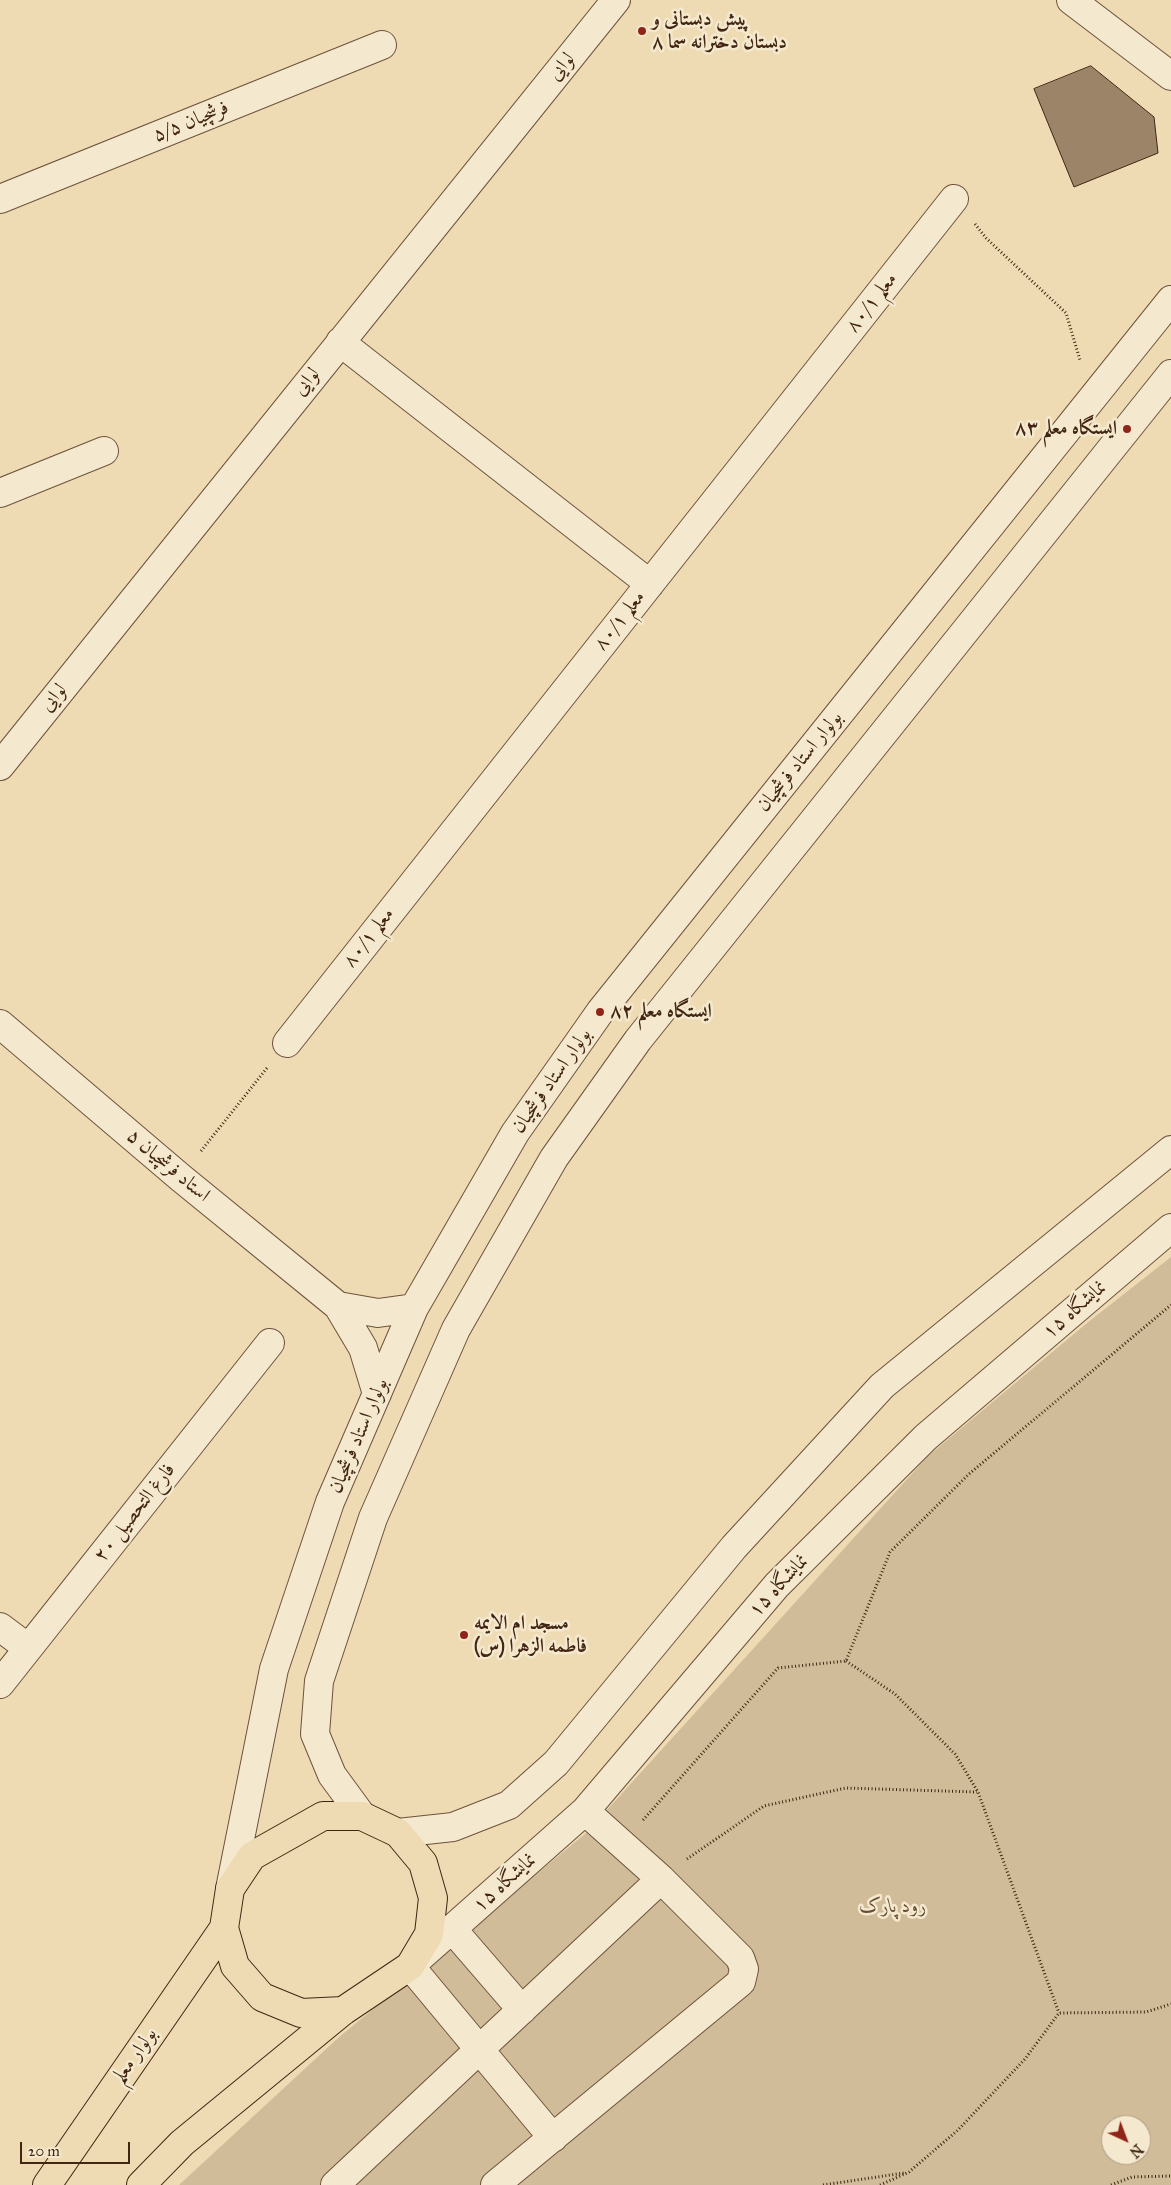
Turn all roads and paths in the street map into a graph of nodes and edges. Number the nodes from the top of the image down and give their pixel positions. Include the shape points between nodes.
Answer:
1 (616, 0) edge
2 (1071, 0) edge
3 (382, 45) dead end
4 (1171, 76) edge
5 (0, 199) edge
6 (954, 199) joint
7 (1171, 300) edge
8 (340, 342) junction
9 (1171, 374) edge
10 (1091, 399) junction
11 (104, 451) dead end
12 (0, 493) edge
13 (650, 584) junction
14 (0, 766) edge
15 (0, 1024) edge
16 (287, 1043) joint
17 (1171, 1150) edge
18 (181, 1178) junction
19 (1171, 1228) edge
20 (1171, 1305) edge
21 (338, 1306) junction
22 (414, 1308) junction
23 (270, 1343) dead end
24 (377, 1394) junction
25 (0, 1626) edge
26 (28, 1648) junction
27 (846, 1661) junction
28 (0, 1684) edge
29 (978, 1792) junction
30 (585, 1811) junction
31 (362, 1816) junction
32 (398, 1832) junction
33 (622, 1844) junction
34 (660, 1878) junction
35 (230, 1888) junction
36 (224, 1928) junction
37 (452, 1930) junction
38 (410, 1966) junction
39 (1171, 2004) edge
40 (522, 2010) junction
41 (343, 2011) junction
42 (1059, 2013) junction
43 (479, 2049) junction
44 (553, 2138) junction
45 (909, 2172) junction
46 (1171, 2176) edge
47 (46, 2185) edge
48 (141, 2185) edge
49 (335, 2185) edge
50 (495, 2185) edge
51 (823, 2185) edge
52 (880, 2185) edge
53 (1112, 2185) edge

1 - 8 street, لوایی
2 - 4 street
3 - 5 street, فرشچیان ۵/۵
6 - 10 path via 986,238 1066,313
6 - 13 street, معلم ۸۰/۱
7 - 10 street, بولوار استاد فرشچیان
8 - 13 street
8 - 14 street, لوایی
9 - 31 street via 638,1040 554,1158 456,1329 374,1518 319,1681 315,1734 332,1775
10 - 22 street, بولوار استاد فرشچیان via 600,1012 515,1133
11 - 12 street
13 - 16 street, معلم ۸۰/۱
15 - 18 street, استاد فرشچیان ۵
16 - 18 path
17 - 32 street via 882,1386 734,1547 556,1763 508,1805 453,1827
18 - 21 street, استاد فرشچیان ۵
19 - 30 street, نمایشگاه ۱۵ via 926,1437 778,1585
20 - 27 path via 969,1474 890,1552
21 - 22 street, استاد فرشچیان ۵ via 378,1313
21 - 24 street, استاد فرشچیان ۵ via 363,1348
22 - 24 street, بولوار استاد فرشچیان
23 - 26 street, فارغ التحصیل ۲۰
24 - 35 street, بولوار استاد فرشچیان via 330,1502 274,1669
25 - 26 street
26 - 28 street, فارغ التحصیل ۲۰
27 - 29 path via 895,1694 955,1754
27 - 33 path via 778,1668
29 - 34 path via 846,1788 764,1806
29 - 42 path
30 - 33 street
30 - 37 street, نمایشگاه ۱۵
31 - 32 main road
31 - 35 main road via 323,1816 252,1856
32 - 38 main road via 423,1862 433,1898 428,1934
33 - 34 street
34 - 40 street
34 - 44 street via 740,1958 744,1970 741,1982
35 - 36 main road
36 - 41 main road via 235,1966 262,1998 301,2013
36 - 47 main road, بولوار معلم
37 - 38 street, نمایشگاه ۱۵
37 - 40 street
38 - 41 main road
38 - 43 street
39 - 42 path via 1146,2012
40 - 43 street
41 - 48 main road via 182,2143
42 - 45 path via 1012,2073 958,2130
43 - 44 street
43 - 49 street
44 - 50 street
45 - 51 path
45 - 52 path
46 - 53 path via 1132,2177

